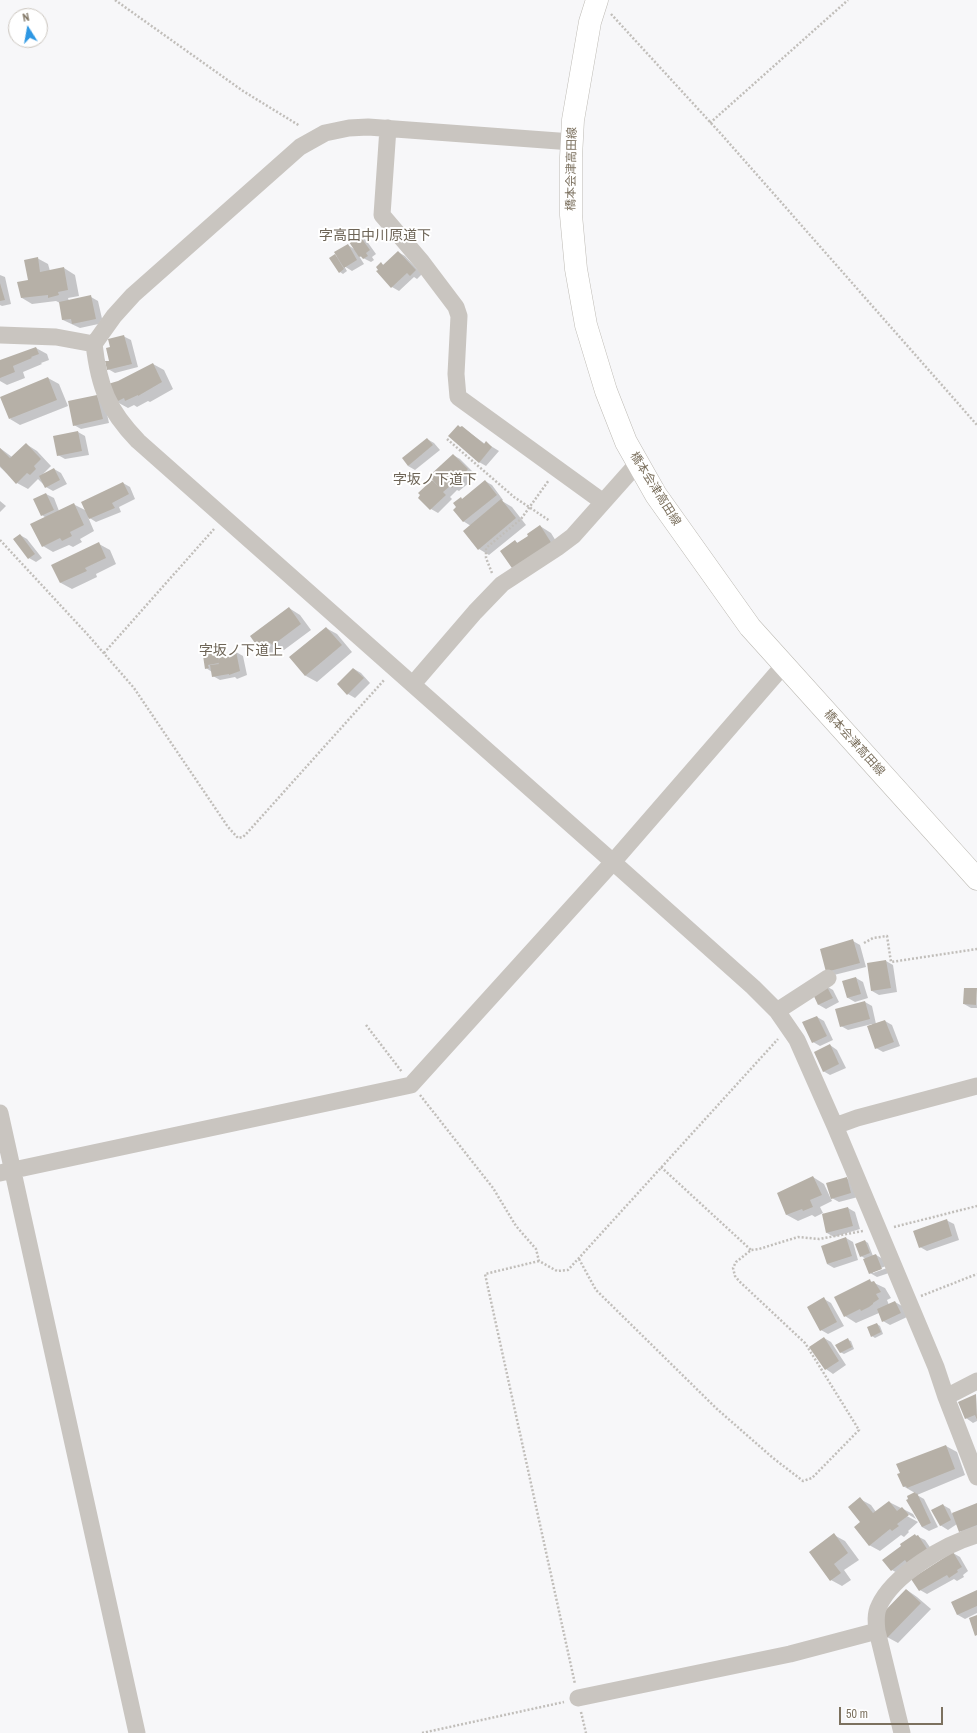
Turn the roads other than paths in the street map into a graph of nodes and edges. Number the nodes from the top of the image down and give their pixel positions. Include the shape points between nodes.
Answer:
1 (603, 6) edge
2 (388, 128) junction
3 (572, 142) junction
4 (0, 335) edge
5 (94, 344) junction
6 (637, 464) junction
7 (603, 502) junction
8 (784, 665) junction
9 (413, 684) junction
10 (613, 862) junction
11 (977, 879) edge
12 (828, 978) dead end
13 (777, 1011) junction
14 (977, 1086) edge
15 (0, 1113) edge
16 (835, 1126) junction
17 (6, 1172) edge
18 (977, 1381) edge
19 (946, 1397) junction
20 (977, 1477) edge
21 (977, 1535) edge
22 (877, 1631) junction
23 (578, 1698) road end
24 (137, 1733) edge
25 (902, 1733) edge

1 - 3 main road, 橋本会津高田線 via 590,22 573,120
2 - 3 street
2 - 5 street via 350,128 325,133 300,147 133,295
2 - 7 street via 382,214 456,307 459,316 456,374 458,397
3 - 6 main road, 橋本会津高田線 via 571,215 576,269 586,325 606,391
4 - 5 street via 56,337
5 - 9 street via 101,384 110,408 138,442
6 - 7 street
6 - 8 main road, 橋本会津高田線 via 656,495 750,627
7 - 9 street via 572,536 500,587
8 - 10 street
8 - 11 main road, 橋本会津高田線
9 - 10 street
10 - 13 street
10 - 17 street via 411,1085
12 - 13 street
13 - 16 street via 797,1040
14 - 16 street
15 - 17 street
16 - 19 street via 936,1367
17 - 24 street
18 - 19 street
19 - 20 street
21 - 22 street via 943,1548 908,1572 879,1606 876,1617
22 - 23 street via 790,1654
22 - 25 street

